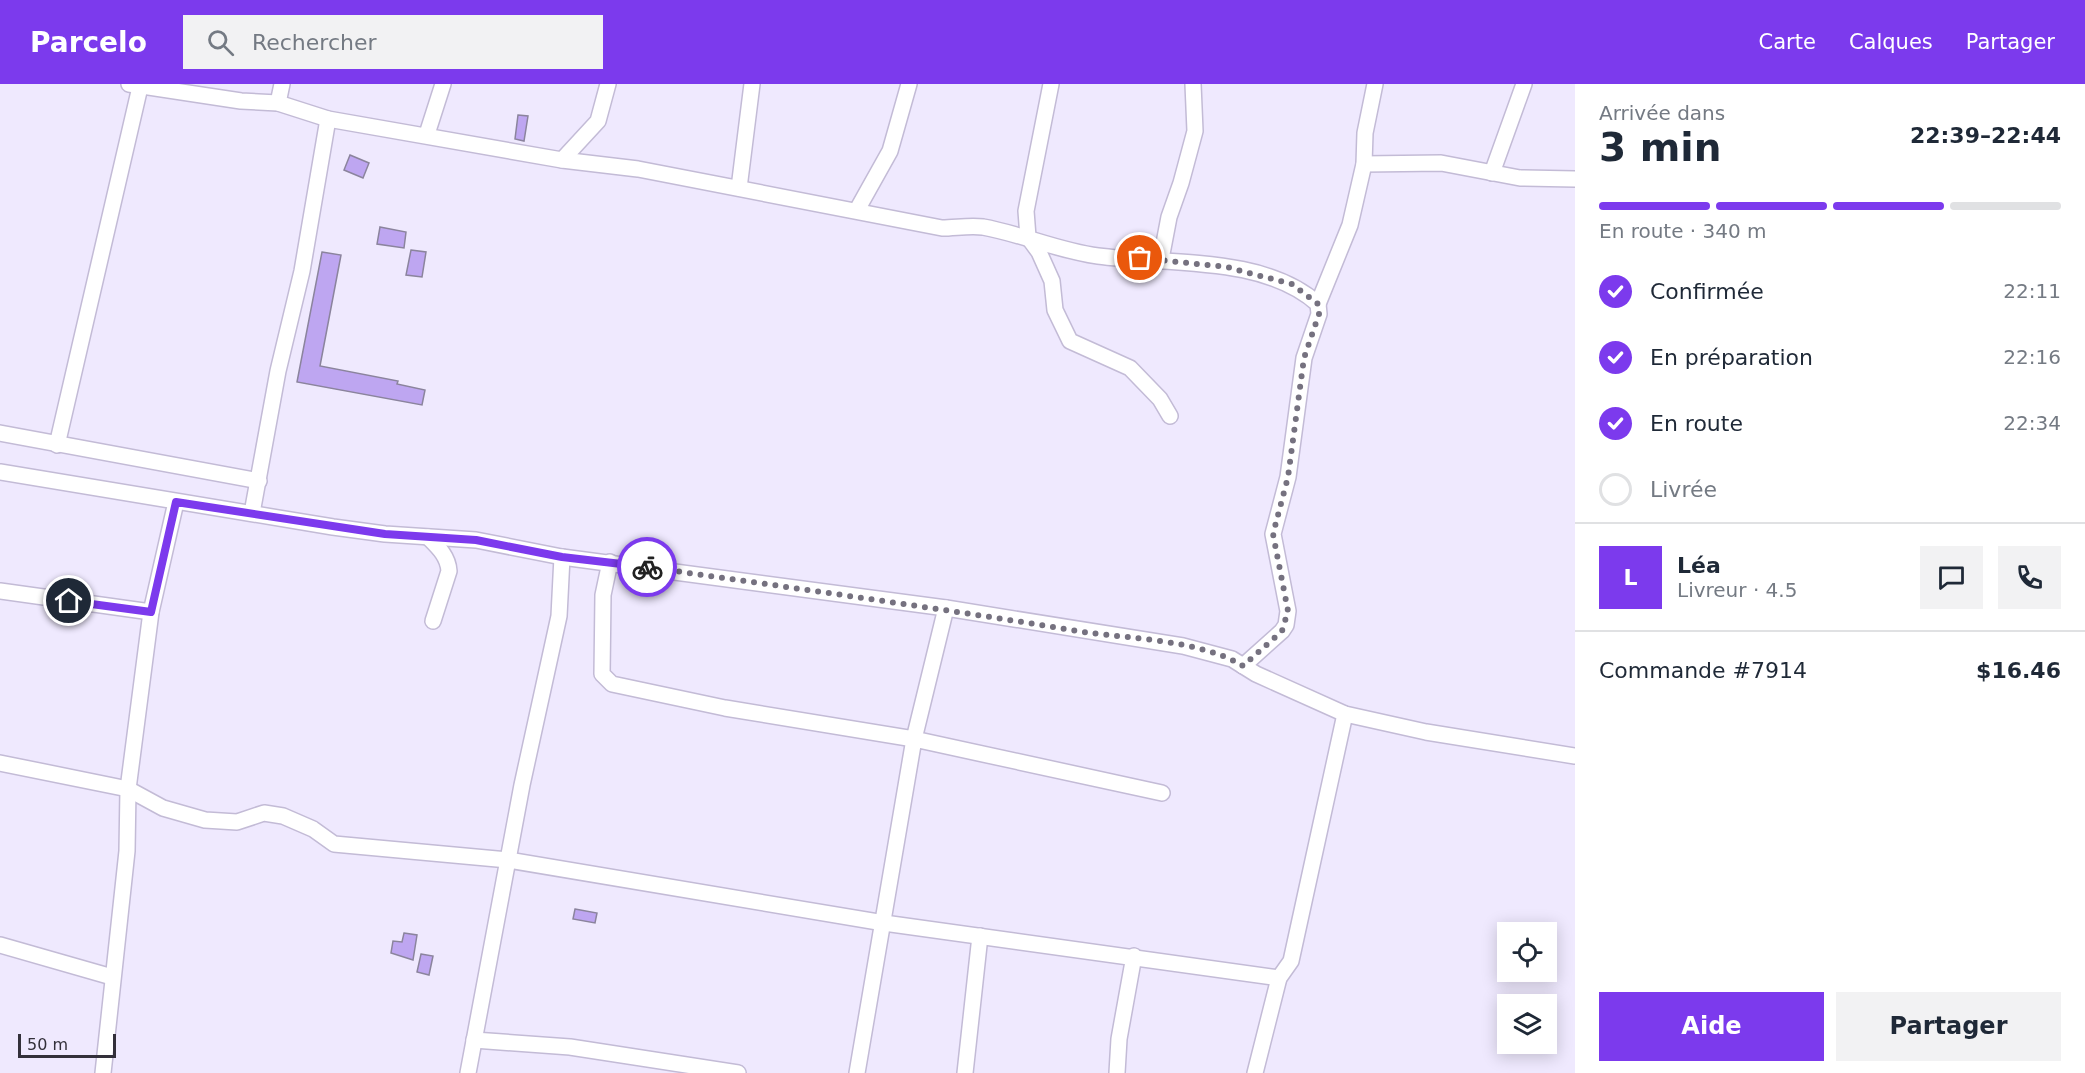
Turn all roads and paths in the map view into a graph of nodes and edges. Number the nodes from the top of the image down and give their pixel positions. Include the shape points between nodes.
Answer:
1 (282, 84) edge
2 (442, 84) edge
3 (608, 84) edge
4 (752, 84) edge
5 (909, 84) edge
6 (1051, 84) edge
7 (1193, 84) edge
8 (1375, 84) edge
9 (1524, 84) edge
10 (135, 85) edge
11 (278, 104) junction
12 (328, 119) junction
13 (427, 134) junction
14 (562, 160) junction
15 (1364, 164) junction
16 (1492, 173) junction
17 (1575, 179) edge
18 (739, 188) junction
19 (857, 210) junction
20 (1028, 237) junction
21 (1161, 259) junction
22 (1318, 304) junction
23 (1170, 417) dead end
24 (0, 433) edge
25 (57, 445) junction
26 (0, 472) edge
27 (259, 481) junction
28 (176, 502) junction
29 (252, 513) junction
30 (428, 537) junction
31 (562, 557) junction
32 (610, 562) junction
33 (0, 591) edge
34 (946, 608) junction
35 (151, 612) junction
36 (433, 621) dead end
37 (1243, 666) junction
38 (1345, 714) junction
39 (914, 739) junction
40 (1575, 756) edge
41 (0, 763) edge
42 (128, 789) junction
43 (1162, 793) dead end
44 (508, 860) junction
45 (884, 923) junction
46 (980, 936) junction
47 (0, 945) edge
48 (1134, 956) junction
49 (112, 977) junction
50 (1279, 978) junction
51 (474, 1040) junction
52 (103, 1073) edge
53 (468, 1073) edge
54 (738, 1073) edge
55 (857, 1073) edge
56 (965, 1073) edge
57 (1117, 1073) edge
58 (1255, 1073) edge

1 - 11 street
2 - 13 street
3 - 14 street via 598,122
4 - 18 street
5 - 19 street via 898,132
6 - 20 street via 1026,211
7 - 21 street via 1195,131 1169,217
8 - 15 street via 1365,133
9 - 16 street
10 - 11 street
10 - 25 street
11 - 12 street
12 - 13 street
12 - 27 street
13 - 14 street
14 - 18 street
15 - 16 street via 1441,163
15 - 22 street via 1350,225
16 - 17 street
18 - 19 street
19 - 20 street via 942,228 980,226
20 - 21 street via 1099,257
20 - 23 street via 1052,280 1055,310 1071,341 1130,368 1160,399
21 - 22 street via 1227,267 1292,284
22 - 37 street via 1319,314 1304,358 1288,477 1273,534 1288,611 1286,625
24 - 25 street
25 - 27 street
26 - 28 street
27 - 29 street
28 - 29 street
28 - 35 street
29 - 30 street
30 - 31 street via 476,540
30 - 36 street via 445,556 449,571
31 - 32 street
31 - 44 street via 559,616
32 - 34 street
32 - 39 street via 603,595 602,674 612,684 725,708
33 - 35 street
34 - 37 street via 1183,646 1232,659
34 - 39 street
35 - 42 street
37 - 38 street
38 - 40 street via 1426,732
38 - 50 street via 1291,961
39 - 43 street
39 - 45 street
41 - 42 street
42 - 44 street via 163,808 205,820 237,822 264,813 283,816 313,829 334,844
42 - 49 street via 127,851
44 - 45 street
44 - 51 street
45 - 46 street
45 - 55 street
46 - 48 street
46 - 56 street
47 - 49 street
48 - 50 street
48 - 57 street
49 - 52 street
50 - 58 street
51 - 53 street
51 - 54 street via 570,1047

